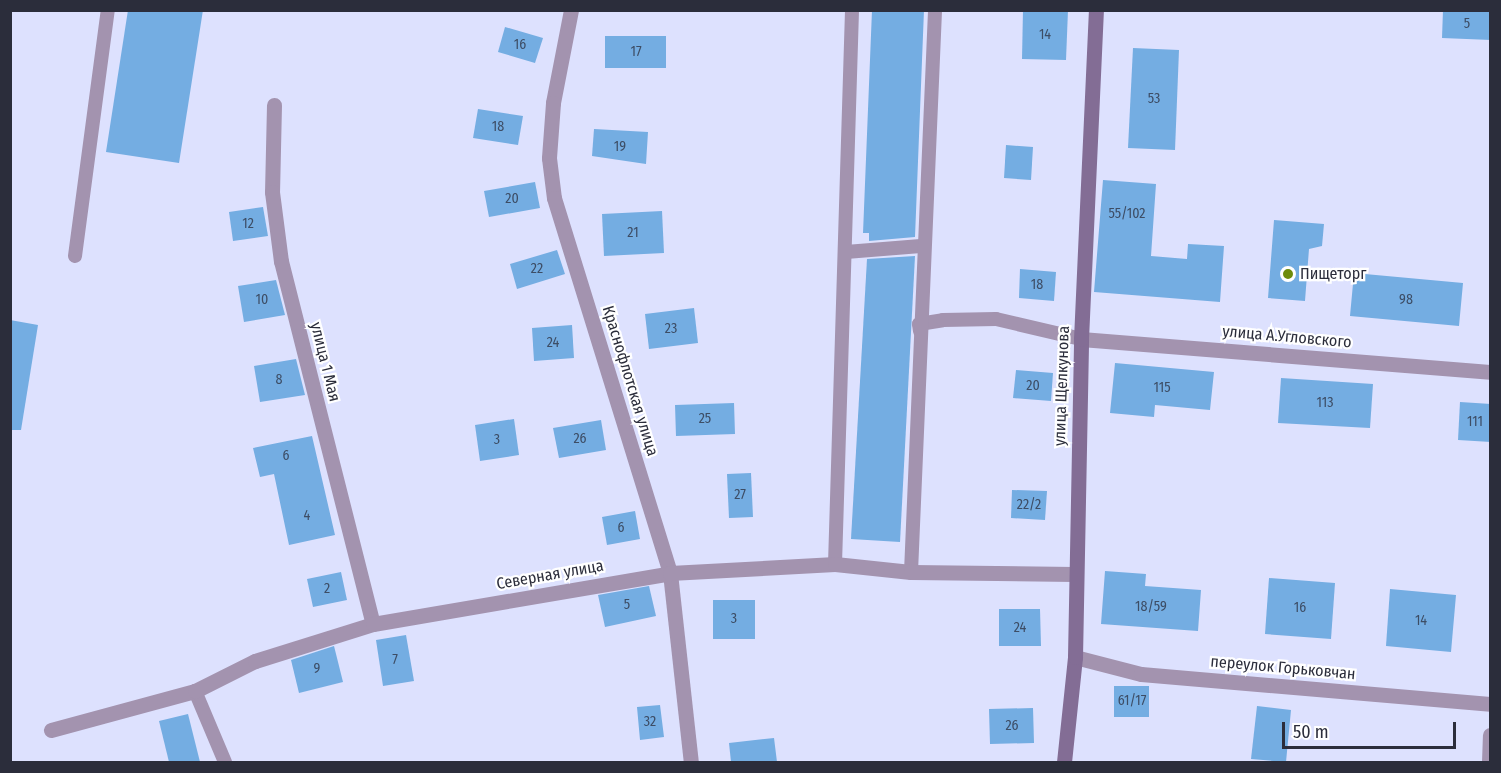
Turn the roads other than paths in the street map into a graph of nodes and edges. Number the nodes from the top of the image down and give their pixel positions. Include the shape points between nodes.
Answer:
1 (108, 10) edge
2 (571, 10) edge
3 (852, 10) edge
4 (934, 10) edge
5 (1096, 10) edge
6 (274, 105) dead end
7 (921, 246) junction
8 (846, 252) junction
9 (75, 256) dead end
10 (919, 324) junction
11 (1081, 339) junction
12 (1491, 372) edge
13 (835, 564) junction
14 (911, 572) junction
15 (670, 573) junction
16 (1074, 574) junction
17 (373, 624) junction
18 (1075, 657) junction
19 (195, 691) junction
20 (1491, 704) edge
21 (51, 730) dead end
22 (1491, 735) edge
23 (225, 762) edge
24 (691, 762) edge
25 (1064, 762) edge
26 (1489, 762) edge

1 - 9 lane
2 - 15 street, Краснофлотская улица via 553,103 549,158 554,198
3 - 8 lane
4 - 7 lane
5 - 11 main road, улица Щелкунова
6 - 17 street, улица 1 Мая via 272,192 281,261
7 - 8 lane
7 - 10 lane
8 - 13 lane
10 - 11 lane via 996,319
10 - 14 lane
11 - 12 street, улица А.Угловского
11 - 16 main road, улица Щелкунова
13 - 14 street, Северная улица
13 - 15 street, Северная улица
14 - 16 street, Северная улица
15 - 17 street, Северная улица
15 - 24 street, Краснофлотская улица
16 - 18 main road, улица Щелкунова
17 - 19 street, Северная улица via 255,661
18 - 20 street, переулок Горьковчан via 1141,674
18 - 25 main road, улица Щелкунова
19 - 21 street, Северная улица
19 - 23 lane
22 - 26 street

